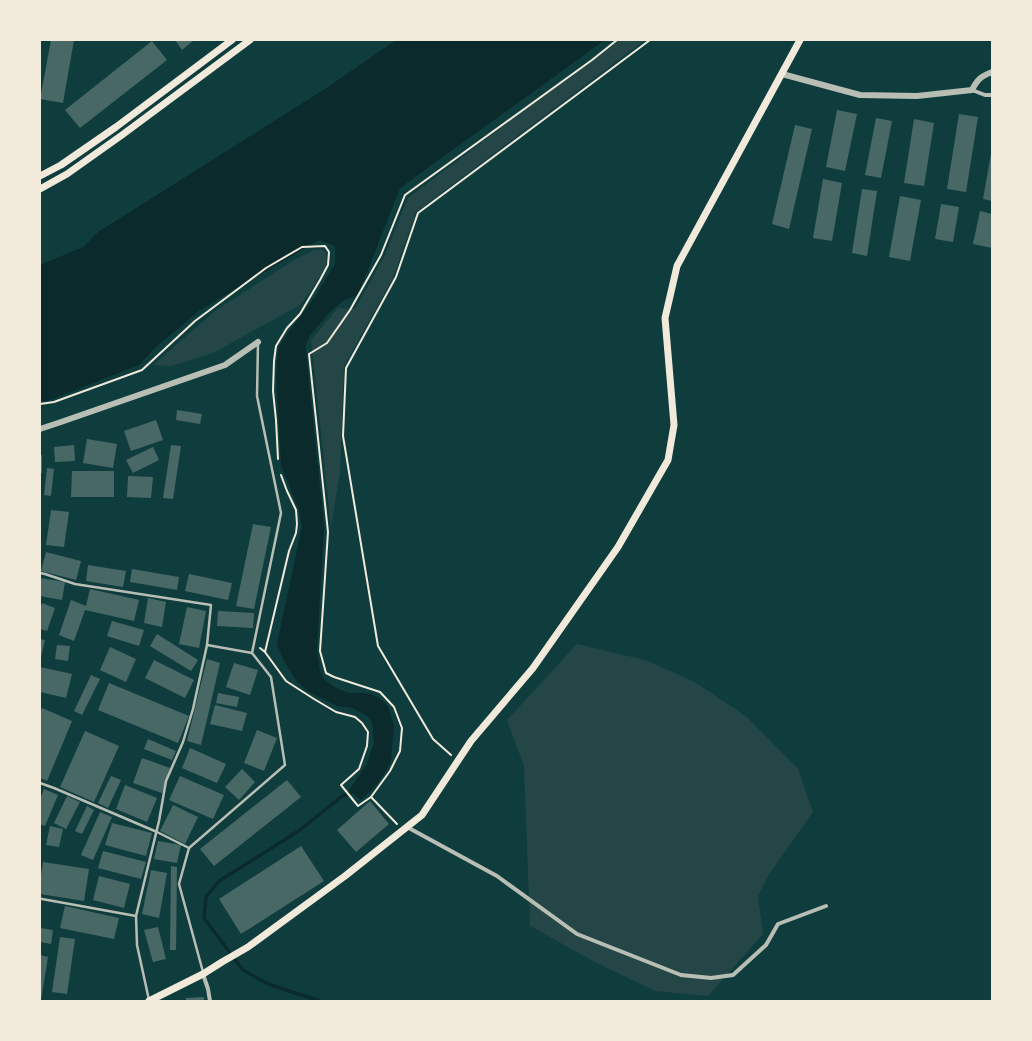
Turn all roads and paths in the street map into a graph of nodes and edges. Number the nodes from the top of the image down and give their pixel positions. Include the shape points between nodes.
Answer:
1 (232, 40) edge
2 (250, 40) edge
3 (617, 40) edge
4 (650, 40) edge
5 (800, 40) edge
6 (992, 72) edge
7 (782, 74) junction
8 (972, 90) junction
9 (992, 95) edge
10 (40, 176) edge
11 (40, 188) edge
12 (258, 342) joint
13 (40, 404) edge
14 (40, 429) edge
15 (278, 466) dead end
16 (280, 472) dead end
17 (40, 574) edge
18 (254, 643) junction
19 (207, 645) junction
20 (265, 652) junction
21 (252, 653) junction
22 (458, 761) junction
23 (40, 783) edge
24 (371, 797) junction
25 (405, 829) junction
26 (157, 832) junction
27 (189, 848) junction
28 (40, 898) edge
29 (826, 906) dead end
30 (136, 916) junction
31 (204, 974) junction
32 (149, 1001) edge
33 (210, 1001) edge

1 - 10 main road via 116,127 61,165
2 - 11 main road via 67,174
3 - 24 path via 405,195 381,255 350,310 327,343 309,354 328,532 320,651 326,673 334,678 380,692 394,708 402,728 400,751 390,771
4 - 22 path via 418,213 396,277 346,368 343,436 378,646 433,739
5 - 7 main road
6 - 8 street via 978,80
7 - 8 street via 860,95 917,96
7 - 22 main road via 677,266 665,318 674,425 668,460 618,547 532,668 471,741
8 - 9 street
12 - 14 street via 225,366
12 - 18 lane via 257,396 281,513
13 - 15 path via 54,402 142,370 195,321 266,268 302,247 325,246 329,252 328,265 300,314 276,346 273,391
16 - 20 path via 296,510 298,524
17 - 19 lane via 75,584 211,605
18 - 20 path
18 - 21 lane
19 - 21 lane
19 - 26 lane via 187,729 166,781
20 - 24 path via 286,681 336,712 362,723 368,732 367,746 359,768 341,785 358,806
21 - 27 lane via 271,677 285,765
22 - 25 main road via 422,815
23 - 26 lane
24 - 25 path
25 - 29 street via 497,876 577,934 681,975 711,978 733,976 766,945 778,924
25 - 31 main road via 248,947
26 - 27 lane
26 - 30 lane
27 - 31 lane via 180,884
28 - 30 lane
30 - 32 lane via 137,945
31 - 32 main road
31 - 33 street

